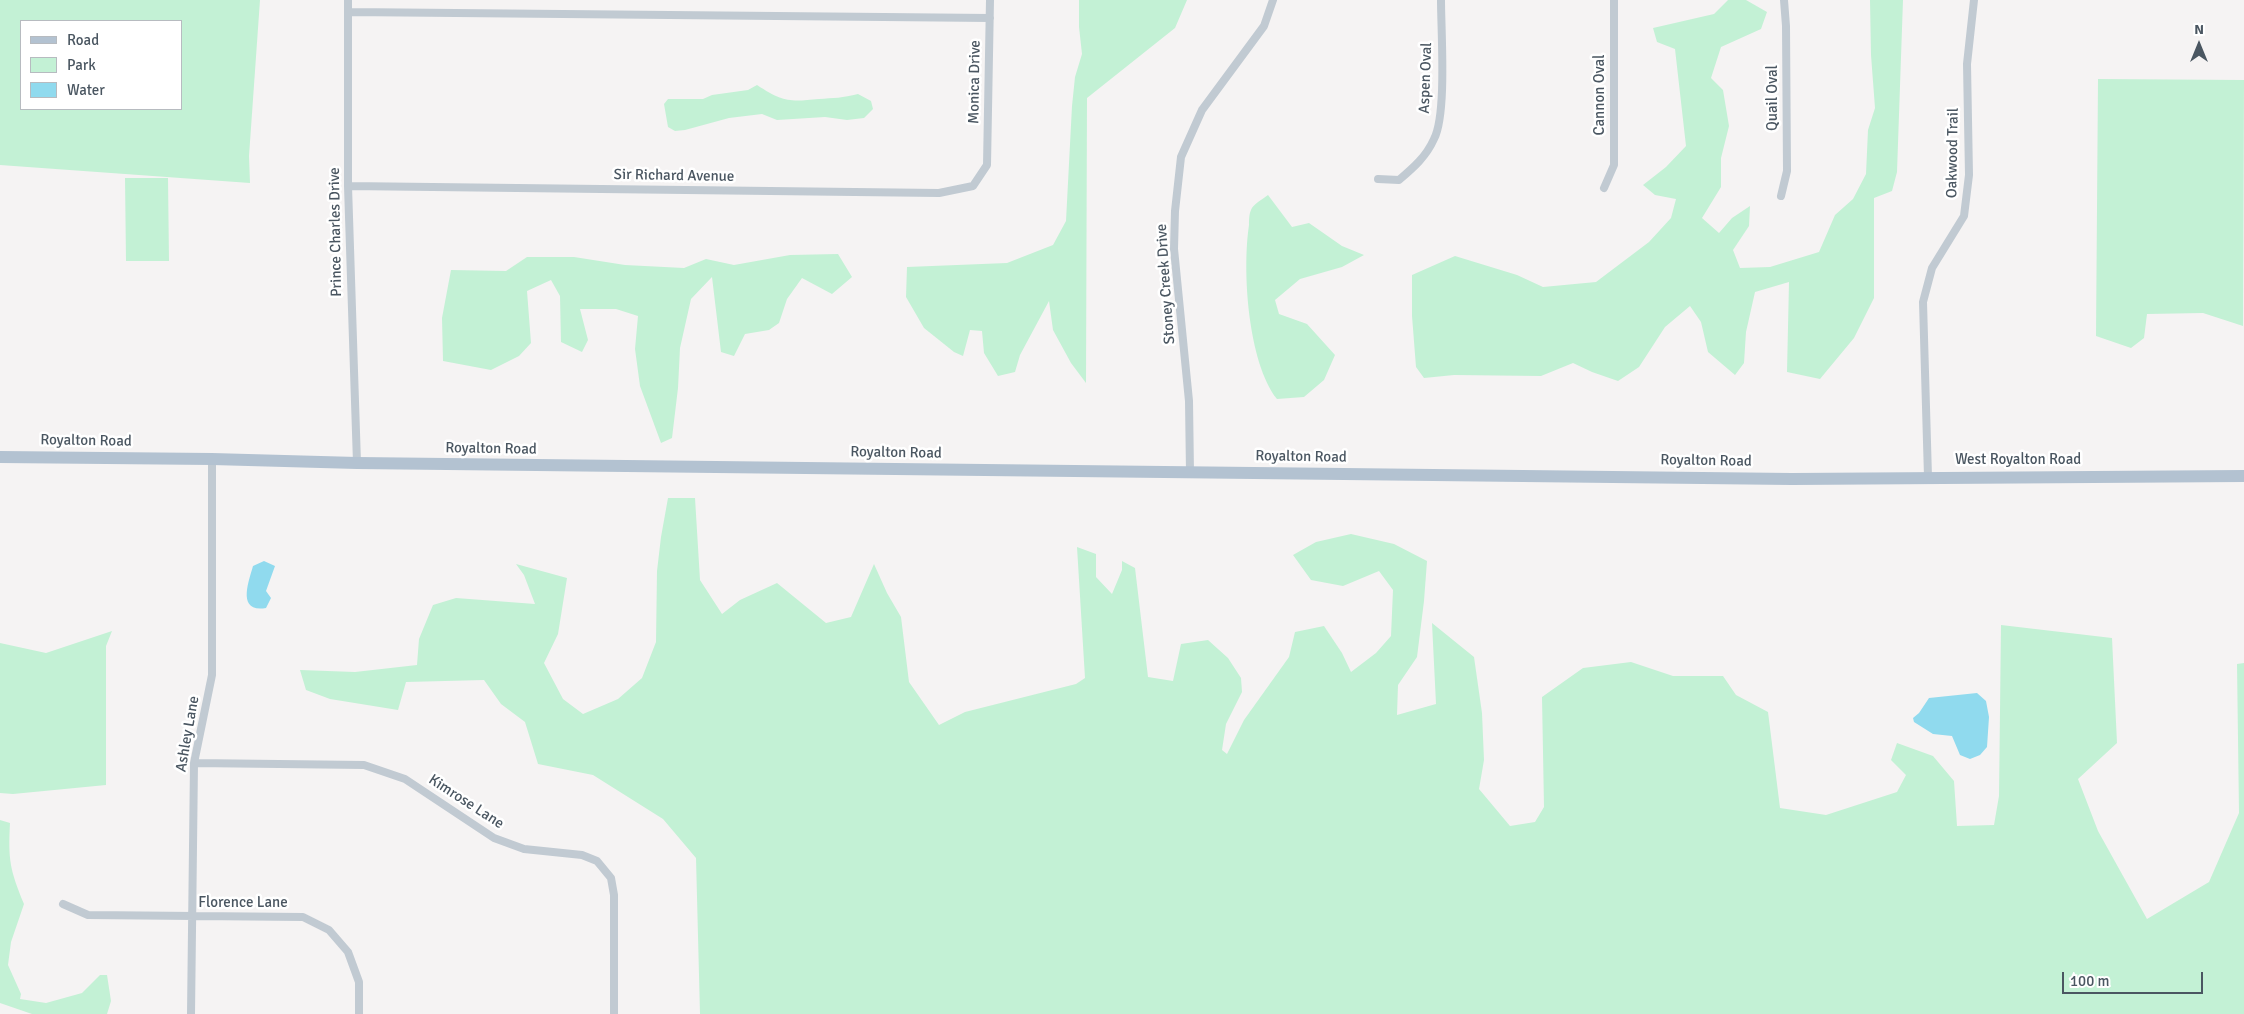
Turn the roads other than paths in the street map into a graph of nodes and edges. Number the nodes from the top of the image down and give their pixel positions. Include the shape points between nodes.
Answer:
1 (348, 0) edge
2 (990, 0) edge
3 (1273, 0) edge
4 (1441, 0) edge
5 (1614, 0) edge
6 (1784, 0) edge
7 (1974, 0) edge
8 (348, 12) junction
9 (990, 18) junction
10 (987, 165) joint
11 (1378, 179) dead end
12 (348, 186) junction
13 (1604, 188) dead end
14 (1781, 196) dead end
15 (0, 457) edge
16 (212, 459) junction
17 (357, 463) junction
18 (1190, 473) junction
19 (2244, 476) edge
20 (1928, 477) junction
21 (1792, 478) joint
22 (194, 763) junction
23 (63, 904) dead end
24 (191, 917) junction
25 (191, 1014) edge
26 (359, 1014) edge
27 (614, 1014) edge

1 - 8 street, Prince Charles Drive
2 - 9 street, Monica Drive
3 - 18 street, Stoney Creek Drive via 1264,26 1202,110 1181,157 1174,249 1189,400
4 - 11 street, Aspen Oval via 1441,111 1435,138 1420,162 1399,180
5 - 13 street, Cannon Oval via 1614,165
6 - 14 street, Quail Oval via 1787,171
7 - 20 street, Oakwood Trail via 1967,64 1969,175 1964,216 1932,268 1923,302
8 - 9 street
8 - 12 street, Prince Charles Drive
9 - 10 street, Monica Drive
10 - 12 street, Sir Richard Avenue via 973,186 939,194
12 - 17 street, Prince Charles Drive
15 - 16 main road, Royalton Road
16 - 17 main road, Royalton Road
16 - 22 street, Ashley Lane via 212,675
17 - 18 main road, Royalton Road
18 - 21 main road, Royalton Road
19 - 20 main road, West Royalton Road
20 - 21 main road, West Royalton Road
22 - 24 street, Ashley Lane
22 - 27 street, Kimrose Lane via 364,765 405,779 494,838 524,849 582,855 597,861 611,878 614,896
23 - 24 street, Florence Lane via 88,914
24 - 25 street, Ashley Lane
24 - 26 street, Florence Lane via 303,917 329,930 348,952 359,982

